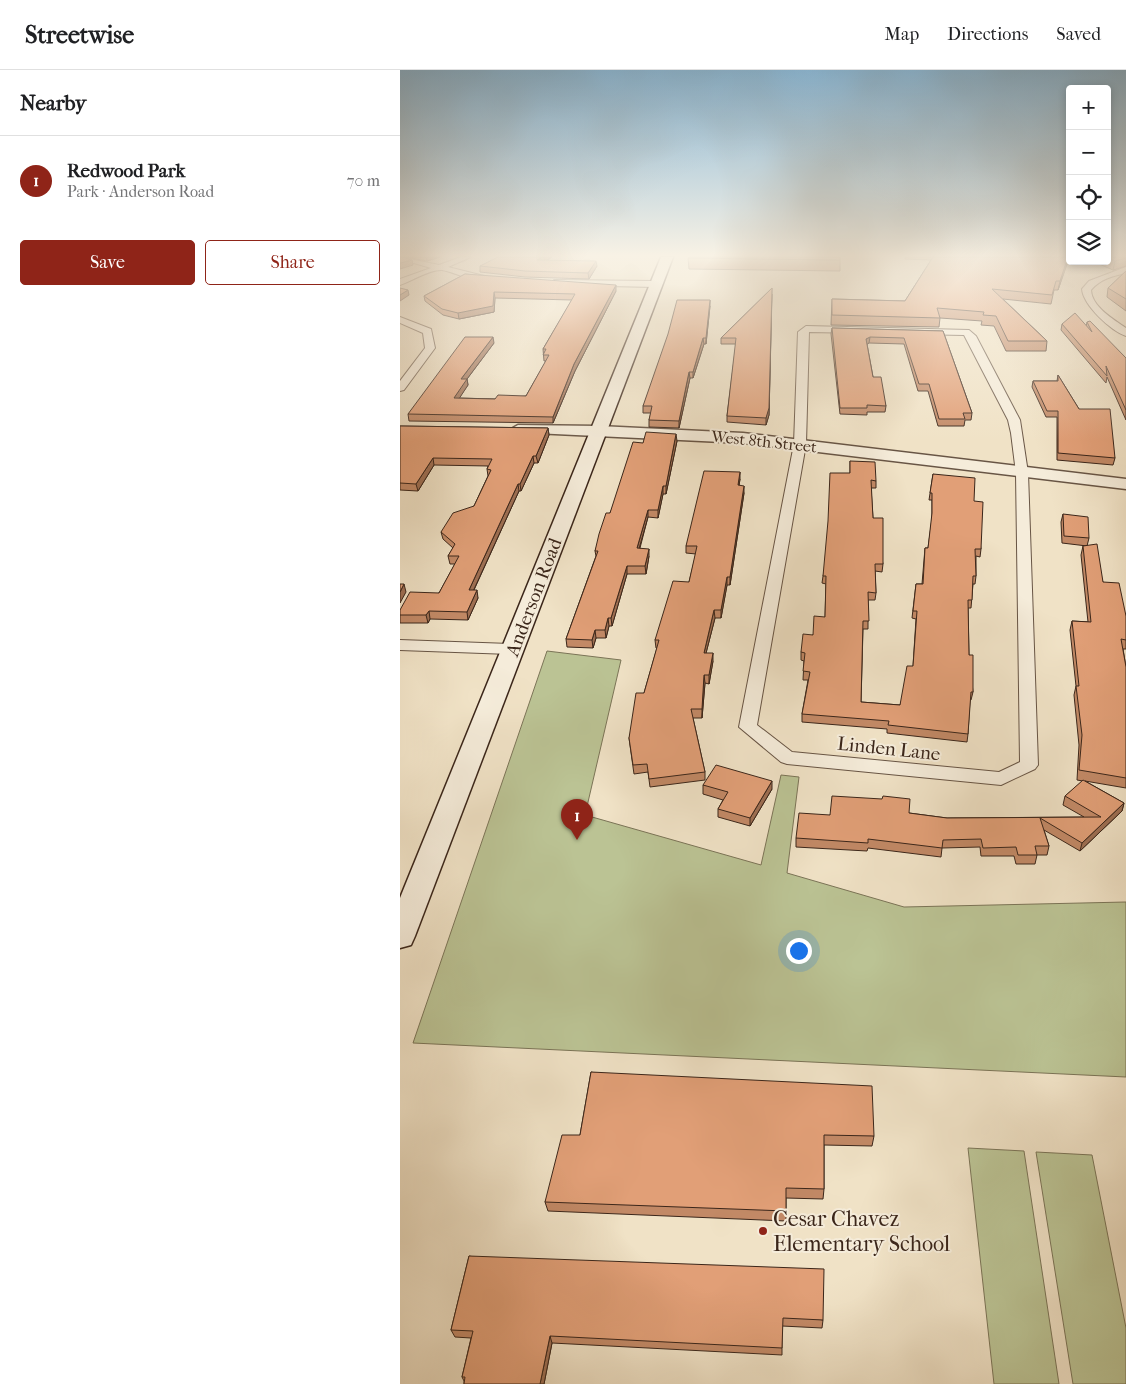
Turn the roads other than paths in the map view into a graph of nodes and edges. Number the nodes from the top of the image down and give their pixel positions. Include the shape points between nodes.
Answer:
1 (642, 318) edge
2 (1107, 318) edge
3 (400, 320) edge
4 (1126, 332) edge
5 (400, 388) edge
6 (499, 428) edge
7 (598, 430) junction
8 (800, 444) junction
9 (1022, 473) junction
10 (1126, 484) edge
11 (400, 645) edge
12 (513, 649) junction
13 (400, 936) edge

1 - 7 main road, Anderson Road
2 - 4 street
3 - 5 street via 428,331 430,348
6 - 7 street, West 8th Street
7 - 8 street, West 8th Street
7 - 12 main road, Anderson Road
8 - 9 street, West 8th Street
8 - 9 street via 803,332 806,329 966,332 1014,420
8 - 9 street, Linden Lane via 748,727 787,758 1001,779 1029,765
9 - 10 street, West 8th Street
11 - 12 street
12 - 13 main road, Anderson Road

